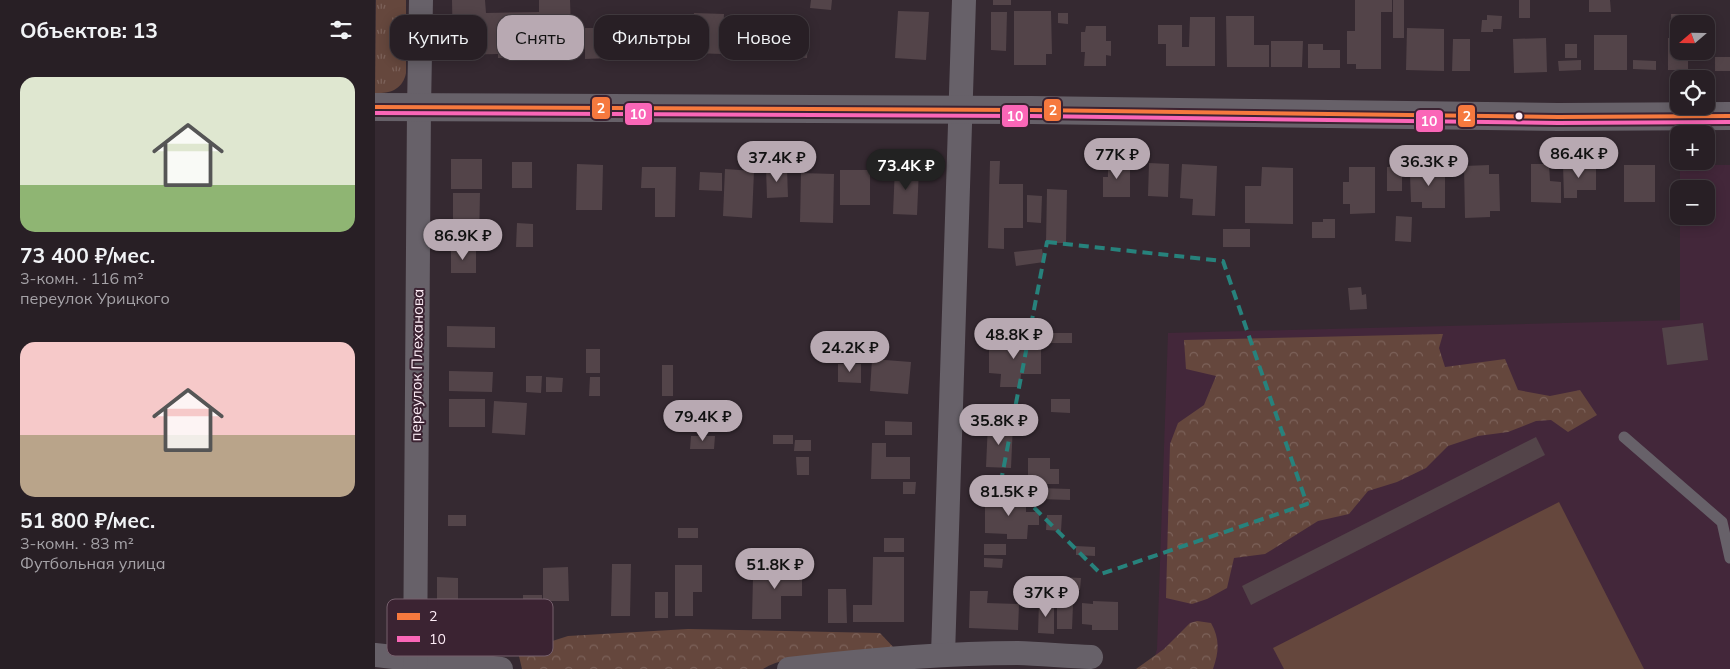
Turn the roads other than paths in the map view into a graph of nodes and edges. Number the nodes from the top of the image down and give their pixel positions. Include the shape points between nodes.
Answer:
1 (421, 0) edge
2 (964, 0) edge
3 (375, 107) edge
4 (419, 108) junction
5 (961, 110) junction
6 (1730, 116) edge
7 (1624, 437) dead end
8 (1726, 520) edge
9 (1730, 558) edge
10 (415, 599) edge
11 (375, 655) edge
12 (1091, 657) dead end
13 (943, 662) edge
14 (867, 664) edge
15 (415, 665) edge
16 (501, 669) edge
17 (789, 669) edge

1 - 4 street, переулок Плеханова
2 - 5 street
3 - 4 street
4 - 5 street
4 - 10 street, переулок Плеханова
5 - 6 street
5 - 13 street
7 - 8 lane
8 - 9 lane
11 - 15 street
12 - 13 street via 1018,653
13 - 14 street
14 - 17 street
15 - 16 street

